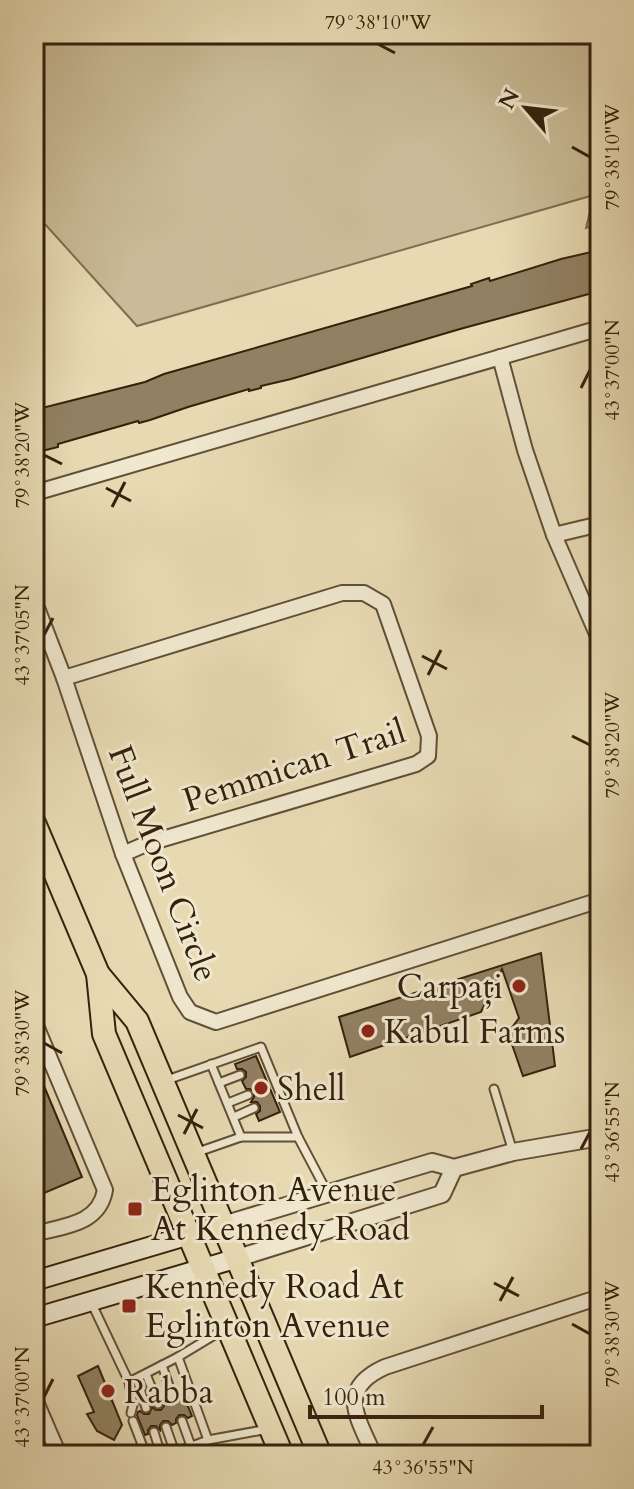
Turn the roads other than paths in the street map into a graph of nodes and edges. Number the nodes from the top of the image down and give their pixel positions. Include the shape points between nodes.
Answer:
1 (600, 328) edge
2 (500, 357) junction
3 (34, 495) edge
4 (600, 524) edge
5 (554, 535) junction
6 (34, 600) edge
7 (600, 641) edge
8 (64, 678) junction
9 (34, 823) edge
10 (123, 854) junction
11 (600, 900) edge
12 (98, 974) junction
13 (34, 1021) edge
14 (211, 1064) junction
15 (240, 1075) dead end
16 (163, 1081) junction
17 (219, 1083) junction
18 (494, 1089) dead end
19 (248, 1095) dead end
20 (228, 1103) junction
21 (254, 1108) dead end
22 (234, 1117) junction
23 (241, 1137) junction
24 (298, 1137) junction
25 (600, 1137) edge
26 (513, 1152) junction
27 (193, 1153) junction
28 (454, 1168) junction
29 (328, 1193) junction
30 (223, 1225) junction
31 (34, 1234) edge
32 (189, 1235) junction
33 (238, 1258) junction
34 (202, 1268) junction
35 (36, 1280) edge
36 (600, 1297) edge
37 (91, 1302) junction
38 (34, 1318) edge
39 (227, 1327) junction
40 (178, 1357) junction
41 (162, 1365) junction
42 (146, 1374) junction
43 (133, 1380) junction
44 (34, 1397) edge
45 (173, 1398) dead end
46 (158, 1404) dead end
47 (146, 1408) dead end
48 (182, 1421) dead end
49 (166, 1427) dead end
50 (271, 1429) junction
51 (154, 1432) dead end
52 (208, 1440) junction
53 (191, 1446) junction
54 (172, 1454) edge
55 (59, 1455) edge
56 (146, 1455) edge
57 (161, 1455) edge
58 (282, 1455) edge
59 (320, 1455) edge
60 (374, 1455) edge

1 - 2 street
2 - 3 street
2 - 5 street
4 - 5 street
5 - 7 street
6 - 8 street, Full Moon Circle
8 - 10 street, Full Moon Circle
8 - 10 street, Pemmican Trail via 342,593 364,593 383,604 429,736 428,756 416,764
9 - 12 main road
10 - 11 street, Full Moon Circle via 180,997 190,1012 216,1022
12 - 16 main road via 137,1021
12 - 32 main road via 104,1034
13 - 31 street via 105,1190 91,1217
14 - 16 lane
14 - 17 lane
14 - 24 lane via 261,1047
15 - 17 lane
16 - 27 main road
17 - 20 lane
18 - 26 lane
19 - 20 lane
20 - 22 lane
21 - 22 lane
22 - 23 lane
23 - 24 lane
23 - 27 lane
24 - 29 lane
25 - 26 street
26 - 28 street
27 - 30 main road
28 - 29 street via 432,1162
28 - 33 street via 442,1194
29 - 30 street
30 - 32 main road
30 - 33 main road
32 - 34 main road
32 - 35 main road
33 - 34 main road
33 - 59 main road
34 - 37 main road
34 - 39 main road
36 - 60 street via 371,1373 358,1386 354,1407
37 - 38 main road
37 - 43 lane
39 - 40 lane
39 - 50 main road
40 - 41 lane
40 - 52 lane
41 - 42 lane
41 - 45 lane
42 - 43 lane
42 - 46 lane
43 - 47 lane
43 - 56 lane via 132,1417
44 - 55 street
48 - 53 lane
49 - 54 lane
50 - 52 lane
50 - 58 main road
51 - 57 lane
52 - 53 lane
53 - 54 lane

